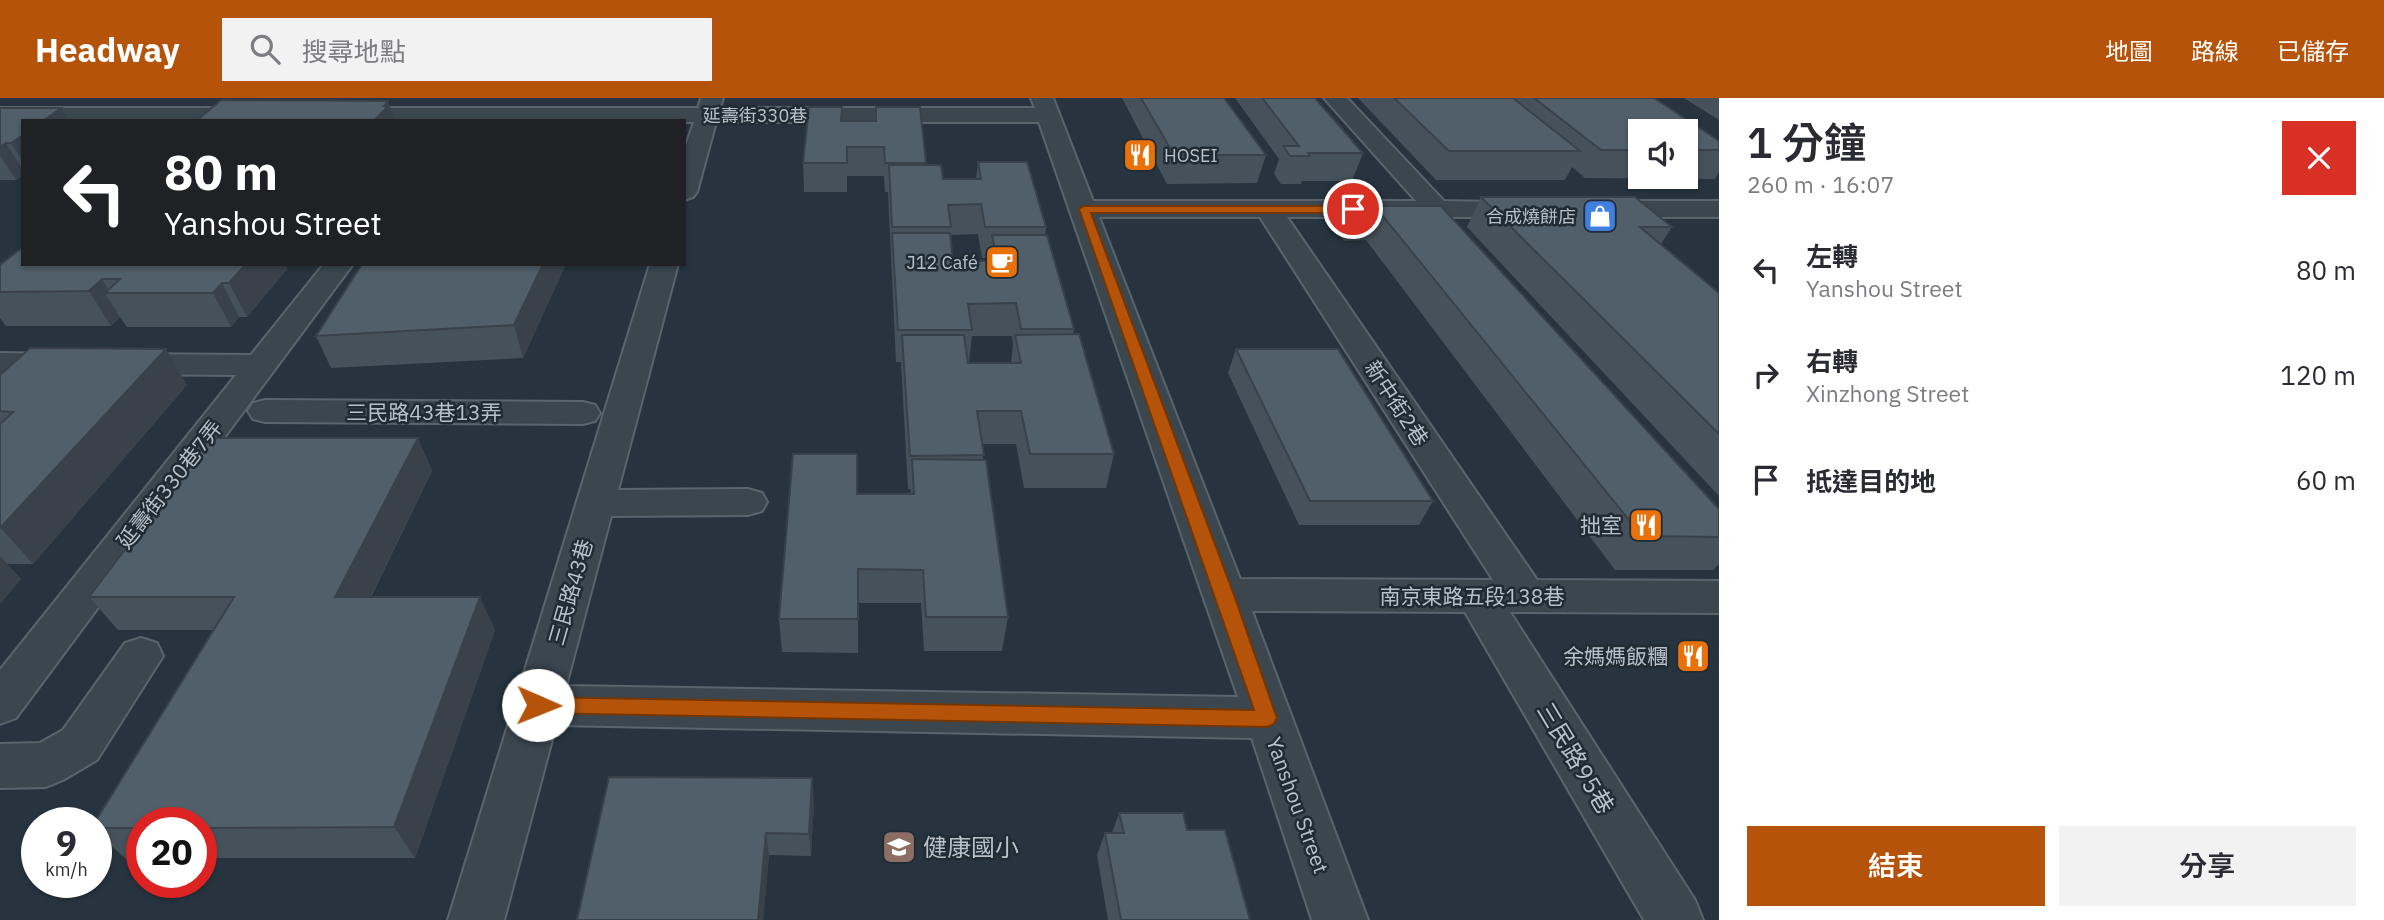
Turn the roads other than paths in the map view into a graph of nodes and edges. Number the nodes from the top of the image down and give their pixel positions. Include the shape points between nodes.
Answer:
1 (135, 98) edge
2 (481, 98) edge
3 (1335, 98) edge
4 (709, 107) edge
5 (1045, 107) edge
6 (0, 115) edge
7 (111, 115) junction
8 (269, 115) edge
9 (324, 115) edge
10 (202, 118) edge
11 (451, 118) edge
12 (686, 185) edge
13 (1084, 209) junction
14 (1269, 209) junction
15 (1437, 209) junction
16 (1580, 209) junction
17 (1719, 209) edge
18 (1637, 236) edge
19 (337, 266) edge
20 (663, 266) edge
21 (0, 363) edge
22 (261, 366) junction
23 (265, 411) dead end
24 (583, 413) dead end
25 (748, 502) dead end
26 (596, 503) junction
27 (1225, 595) junction
28 (1477, 596) junction
29 (1525, 596) junction
30 (1713, 604) edge
31 (141, 656) dead end
32 (0, 705) edge
33 (538, 705) junction
34 (1267, 718) junction
35 (0, 766) edge
36 (476, 920) edge
37 (1340, 920) edge
38 (1675, 920) edge

1 - 7 street
2 - 11 street
3 - 15 street
4 - 5 street, 延壽街330巷
4 - 11 street, 延壽街330巷
4 - 12 street
5 - 13 street, Yanshou Street
6 - 7 street
7 - 10 street
8 - 10 street
9 - 11 street, 延壽街330巷
13 - 14 street
13 - 27 street, Yanshou Street
14 - 15 street
14 - 29 street, 新中街2巷
15 - 16 street
16 - 17 street
16 - 18 street
19 - 22 street, 延壽街330巷7弄
20 - 26 street, 三民路43巷
21 - 22 street
22 - 32 street, 延壽街330巷7弄
23 - 24 street, 三民路43巷13弄
25 - 26 street
26 - 33 street, 三民路43巷
27 - 28 street, 南京東路五段138巷
27 - 34 street, Yanshou Street
28 - 29 street, 南京東路五段138巷
28 - 38 street, 三民路95巷
29 - 30 street, 南京東路五段138巷
31 - 35 street via 80,745 46,765
33 - 34 street
33 - 36 street, 三民路43巷
34 - 37 street, Yanshou Street

